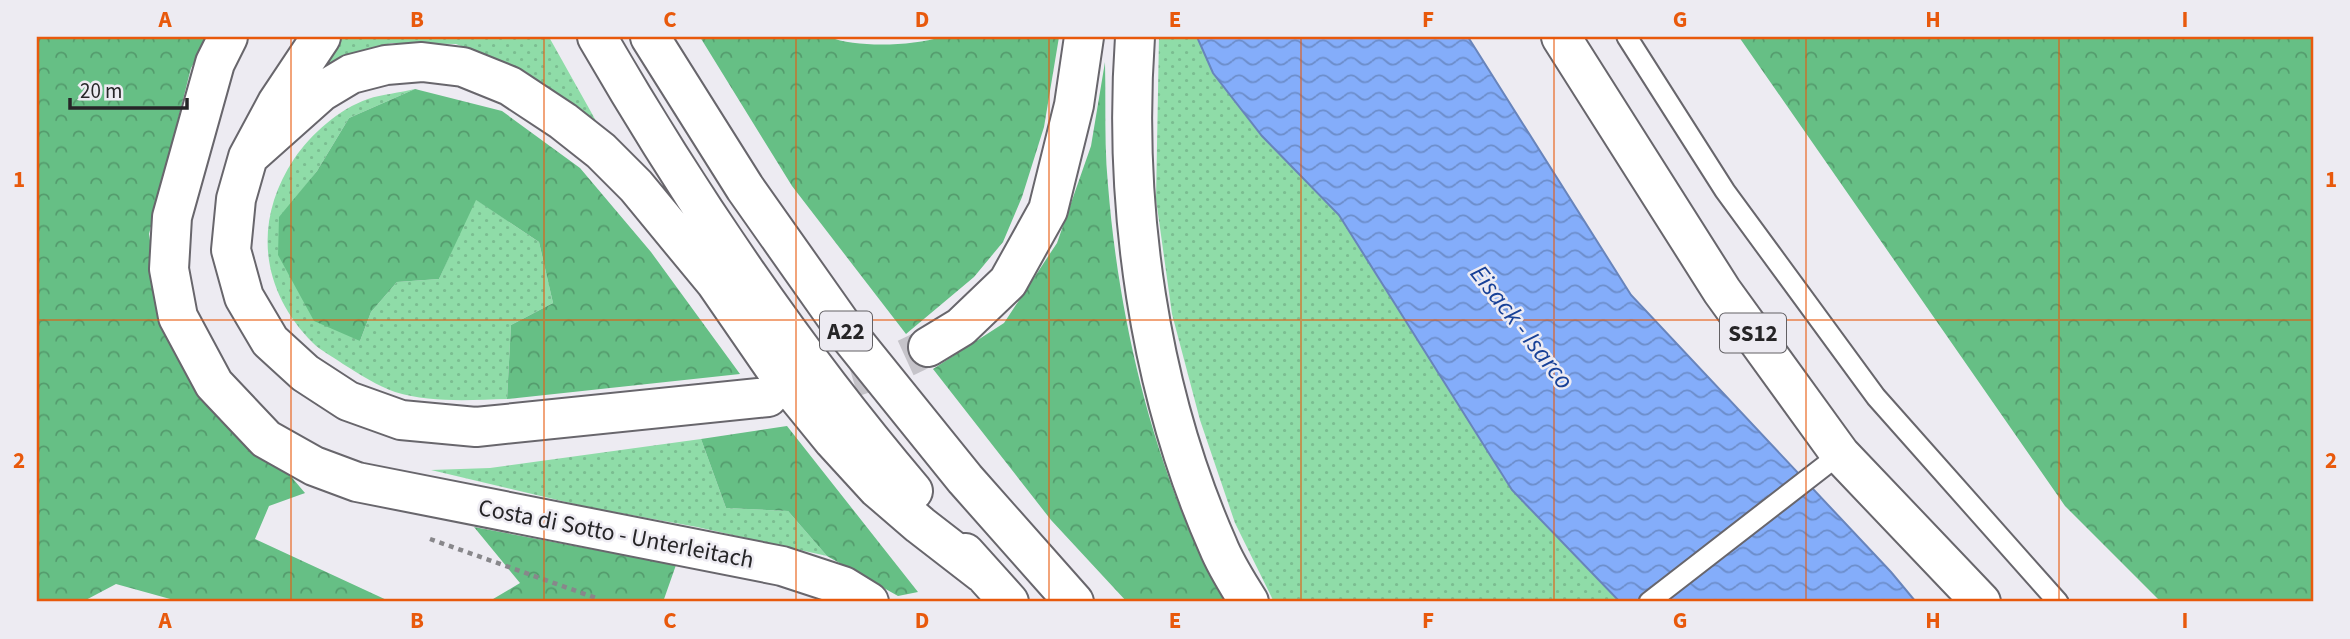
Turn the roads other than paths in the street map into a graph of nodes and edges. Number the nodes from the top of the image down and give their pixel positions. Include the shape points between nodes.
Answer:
1 (228, 37) edge
2 (321, 37) edge
3 (597, 37) edge
4 (650, 37) edge
5 (1084, 37) edge
6 (1135, 37) edge
7 (1561, 37) edge
8 (1627, 37) edge
9 (248, 157) junction
10 (928, 348) tunnel mouth
11 (768, 397) tunnel mouth
12 (1829, 463) junction
13 (982, 573) junction
14 (869, 602) edge
15 (1009, 602) edge
16 (1074, 602) edge
17 (1249, 602) edge
18 (1649, 602) edge
19 (1981, 602) edge
20 (2058, 602) edge

1 - 14 main road, Costa di Sotto - Unterleitach via 215,63 172,217 169,269 178,317 214,384 266,439 314,466 357,482 782,566 842,586
2 - 9 main road
3 - 13 main road, A22 via 708,216 774,311 851,415
4 - 16 main road, A22 via 745,188 848,334 965,479
5 - 10 main road via 1074,105 1048,210 1008,282 961,327
6 - 17 main road via 1135,189 1149,321 1176,434 1218,547
7 - 12 main road, SS12
8 - 20 lane via 1725,191 1876,397
9 - 11 main road via 236,199 231,250 244,297 270,341 305,373 348,401 401,420 477,427
9 - 13 main road via 321,92 351,74 422,62 463,67 510,86 601,151 636,186 833,440 877,488
12 - 18 lane
12 - 19 main road, SS12
13 - 15 main road, A22

